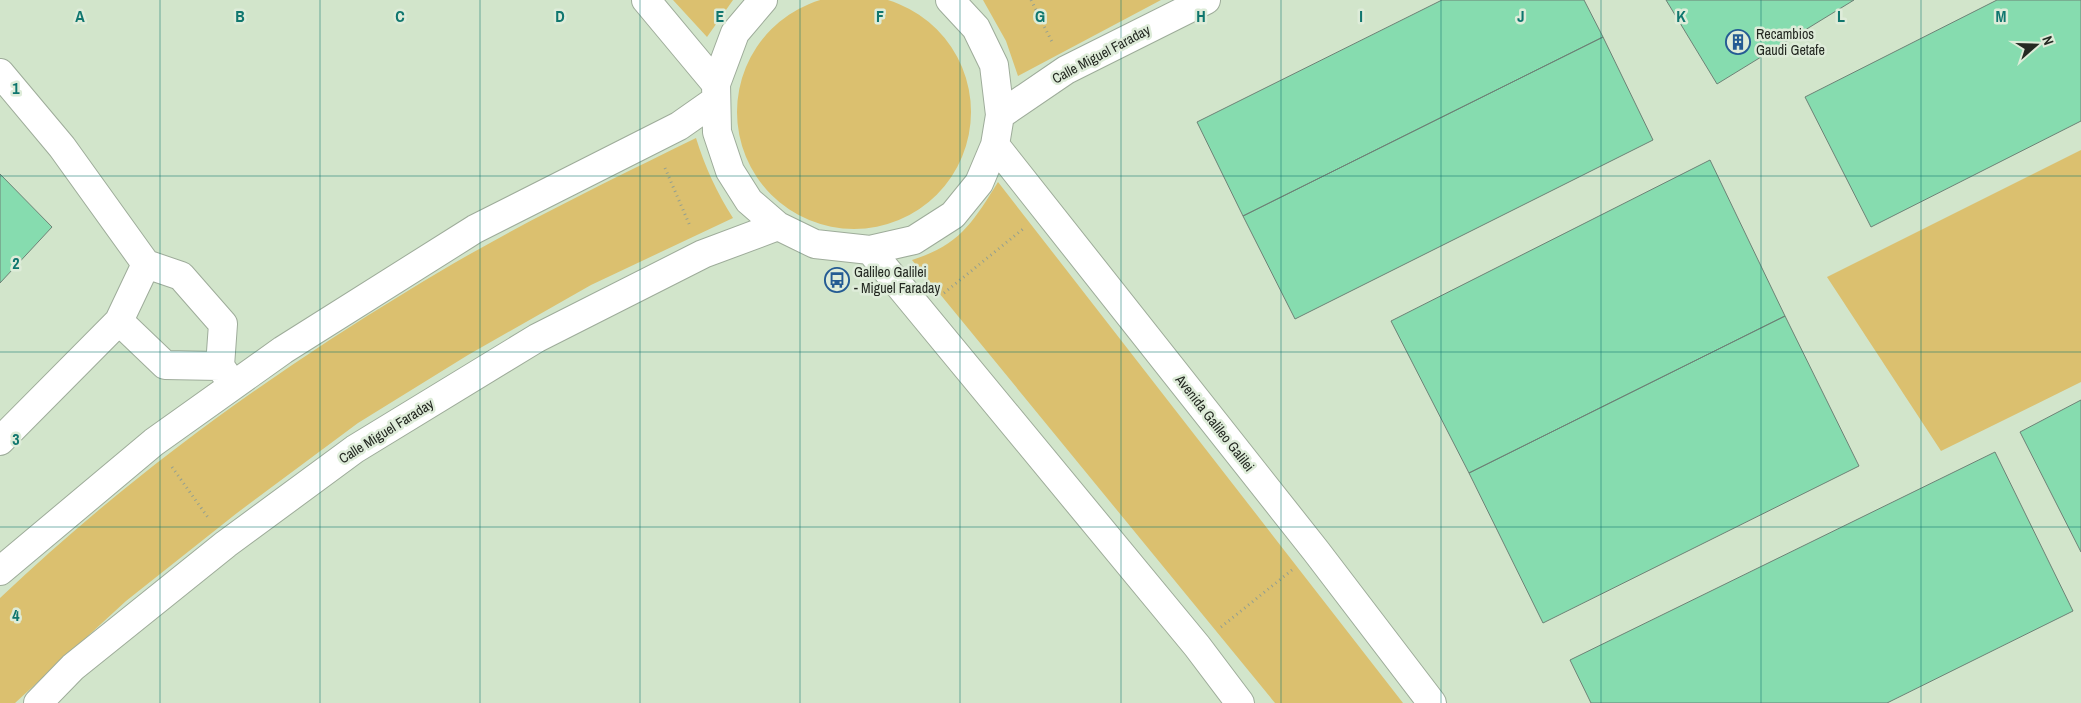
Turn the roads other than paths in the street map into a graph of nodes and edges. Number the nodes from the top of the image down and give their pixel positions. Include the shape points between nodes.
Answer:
1 (646, 0) edge
2 (763, 0) edge
3 (950, 0) edge
4 (1206, 0) edge
5 (0, 73) edge
6 (716, 92) junction
7 (1000, 115) junction
8 (995, 144) junction
9 (778, 226) junction
10 (870, 250) junction
11 (146, 264) junction
12 (119, 321) junction
13 (226, 376) junction
14 (0, 441) edge
15 (0, 571) edge
16 (38, 703) edge
17 (1240, 703) edge
18 (1432, 703) edge

1 - 6 street
2 - 6 street via 735,33
3 - 7 street via 976,28 994,65
4 - 7 street, Calle Miguel Faraday via 1066,70
5 - 11 street via 62,147
6 - 9 street via 717,132 730,171 749,201
6 - 13 street via 679,126 475,229 283,350
7 - 8 street
8 - 10 street via 979,183 952,215 914,240
8 - 18 street, Avenida Galileo Galilei
9 - 10 street via 815,244
9 - 16 street, Calle Miguel Faraday via 703,254 528,344 355,449 226,544 73,667
10 - 17 street via 1197,646
11 - 12 street
11 - 13 street via 181,276 222,324
12 - 13 street via 165,366
12 - 14 street
13 - 15 street via 154,442

